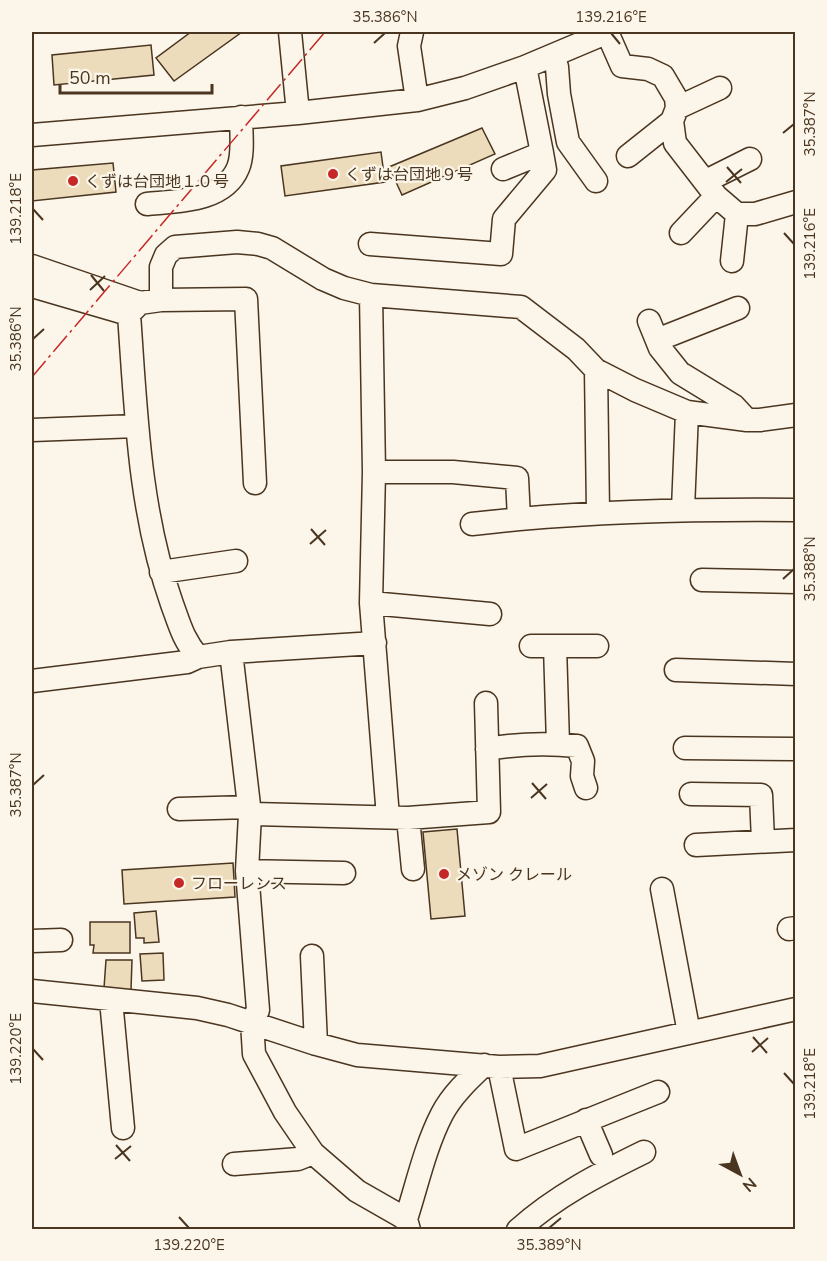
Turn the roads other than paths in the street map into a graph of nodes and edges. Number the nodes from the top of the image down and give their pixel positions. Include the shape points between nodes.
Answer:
1 (290, 32) edge
2 (412, 32) edge
3 (607, 32) edge
4 (553, 56) junction
5 (525, 68) junction
6 (720, 88) dead end
7 (417, 100) junction
8 (298, 113) junction
9 (675, 114) junction
10 (241, 117) junction
11 (32, 135) edge
12 (542, 153) junction
13 (628, 156) dead end
14 (750, 159) dead end
15 (503, 170) dead end
16 (596, 181) dead end
17 (711, 189) junction
18 (795, 202) edge
19 (147, 204) dead end
20 (737, 214) junction
21 (681, 233) dead end
22 (370, 244) dead end
23 (732, 261) dead end
24 (32, 266) edge
25 (32, 286) edge
26 (370, 295) junction
27 (143, 306) junction
28 (727, 320) dead end
29 (597, 370) junction
30 (687, 412) junction
31 (795, 415) edge
32 (747, 420) junction
33 (137, 426) junction
34 (32, 430) edge
35 (374, 472) junction
36 (255, 483) dead end
37 (683, 509) junction
38 (795, 510) edge
39 (598, 512) junction
40 (519, 519) junction
41 (472, 524) dead end
42 (236, 561) dead end
43 (161, 572) junction
44 (702, 580) dead end
45 (795, 582) edge
46 (371, 603) junction
47 (490, 614) dead end
48 (375, 643) junction
49 (531, 646) dead end
50 (555, 646) junction
51 (597, 646) dead end
52 (231, 652) junction
53 (198, 657) junction
54 (675, 670) dead end
55 (795, 674) edge
56 (32, 681) edge
57 (486, 703) dead end
58 (558, 744) junction
59 (685, 748) dead end
60 (486, 749) junction
61 (795, 749) edge
62 (586, 788) dead end
63 (691, 794) dead end
64 (179, 809) dead end
65 (250, 811) junction
66 (398, 817) junction
67 (795, 840) edge
68 (763, 841) junction
69 (696, 845) dead end
70 (413, 869) dead end
71 (247, 871) junction
72 (344, 873) dead end
73 (662, 889) dead end
74 (62, 940) dead end
75 (32, 941) edge
76 (312, 956) dead end
77 (32, 991) edge
78 (111, 1000) junction
79 (795, 1009) edge
80 (252, 1022) junction
81 (688, 1033) junction
82 (316, 1044) junction
83 (491, 1066) junction
84 (658, 1092) dead end
85 (586, 1120) junction
86 (123, 1128) dead end
87 (644, 1152) dead end
88 (313, 1153) junction
89 (601, 1155) dead end
90 (234, 1164) dead end
91 (407, 1224) edge
92 (518, 1230) edge

1 - 8 street
2 - 7 street via 410,46
3 - 4 street
3 - 9 street via 622,66 648,69 663,76 676,98
4 - 5 street
4 - 16 street via 568,142
5 - 7 street
5 - 12 street
6 - 9 street
7 - 8 street
8 - 10 street
9 - 13 street
9 - 17 street via 675,143
10 - 11 street
10 - 19 street via 239,167 225,185 197,198
12 - 15 street
12 - 22 street via 545,170 504,219 501,254
14 - 17 street
17 - 20 street
17 - 21 street
18 - 20 street via 755,214
20 - 23 street
24 - 27 street
25 - 27 street
26 - 27 street via 323,279 272,249 237,242 175,247 166,255
26 - 29 street via 521,307
26 - 35 street
27 - 33 street
27 - 36 street via 246,299
28 - 32 street via 653,331 660,348 680,373 734,406
29 - 30 street
29 - 39 street
30 - 32 street
30 - 37 street
31 - 32 street
33 - 34 street
33 - 43 street via 146,505
35 - 40 street via 453,472 517,478
35 - 46 street
37 - 38 street
37 - 39 street
39 - 40 street
40 - 41 street
42 - 43 street
43 - 53 street via 186,643
44 - 45 street
46 - 47 street
46 - 48 street
48 - 52 street
48 - 66 street
49 - 50 street
50 - 51 street
50 - 58 street
52 - 53 street
52 - 65 street
53 - 56 street via 187,662
54 - 55 street
57 - 60 street
58 - 60 street
58 - 62 street via 577,746
59 - 61 street
60 - 66 street via 489,812
63 - 68 street via 761,795
64 - 65 street
65 - 66 street
65 - 71 street
66 - 70 street
67 - 68 street
68 - 69 street
71 - 72 street
71 - 80 street via 258,1010
73 - 81 street
74 - 75 street
76 - 82 street
77 - 78 street
78 - 80 street via 197,1008
78 - 86 street
79 - 81 street
80 - 82 street
80 - 88 street via 254,1054 285,1112
81 - 83 street via 540,1066
82 - 83 street via 357,1055
83 - 85 street via 516,1149
83 - 91 street via 461,1086 442,1113
84 - 85 street
85 - 89 street
87 - 92 street via 590,1178
88 - 90 street via 298,1159
88 - 91 street via 357,1191

